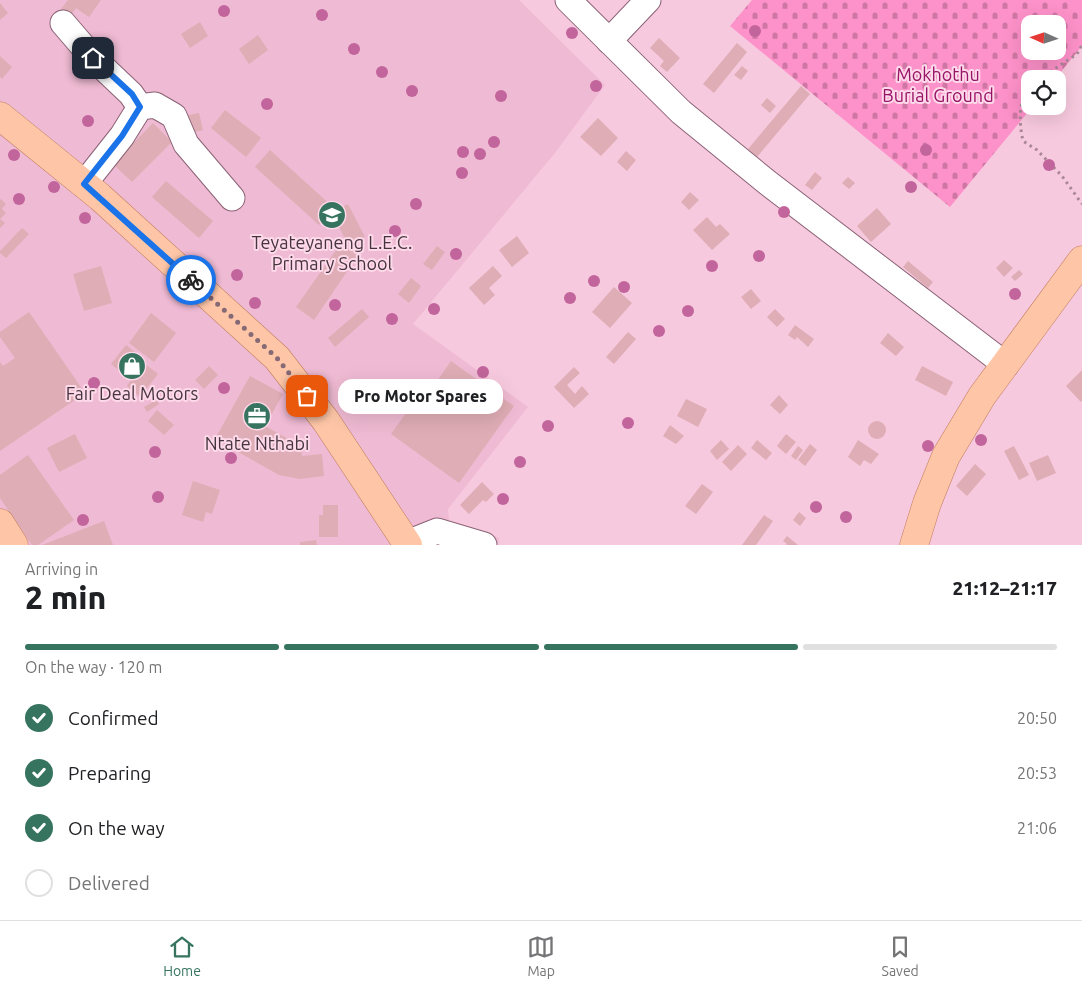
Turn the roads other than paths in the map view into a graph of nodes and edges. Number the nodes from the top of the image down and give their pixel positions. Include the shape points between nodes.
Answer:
1 (568, 0) edge
2 (648, 0) edge
3 (63, 23) dead end
4 (609, 41) junction
5 (140, 107) junction
6 (0, 116) edge
7 (84, 184) junction
8 (232, 198) dead end
9 (1082, 260) edge
10 (1006, 365) junction
11 (0, 523) edge
12 (408, 544) edge
13 (14, 545) edge
14 (484, 545) edge
15 (914, 545) edge

1 - 4 street
2 - 4 street
3 - 5 street via 93,58 132,94
4 - 10 street via 688,118
5 - 7 street
5 - 8 street via 155,105 174,116 186,144
6 - 7 main road
7 - 12 main road via 277,358 326,421
9 - 10 main road
10 - 15 main road via 982,396 946,456
11 - 13 main road
12 - 14 street via 436,531

